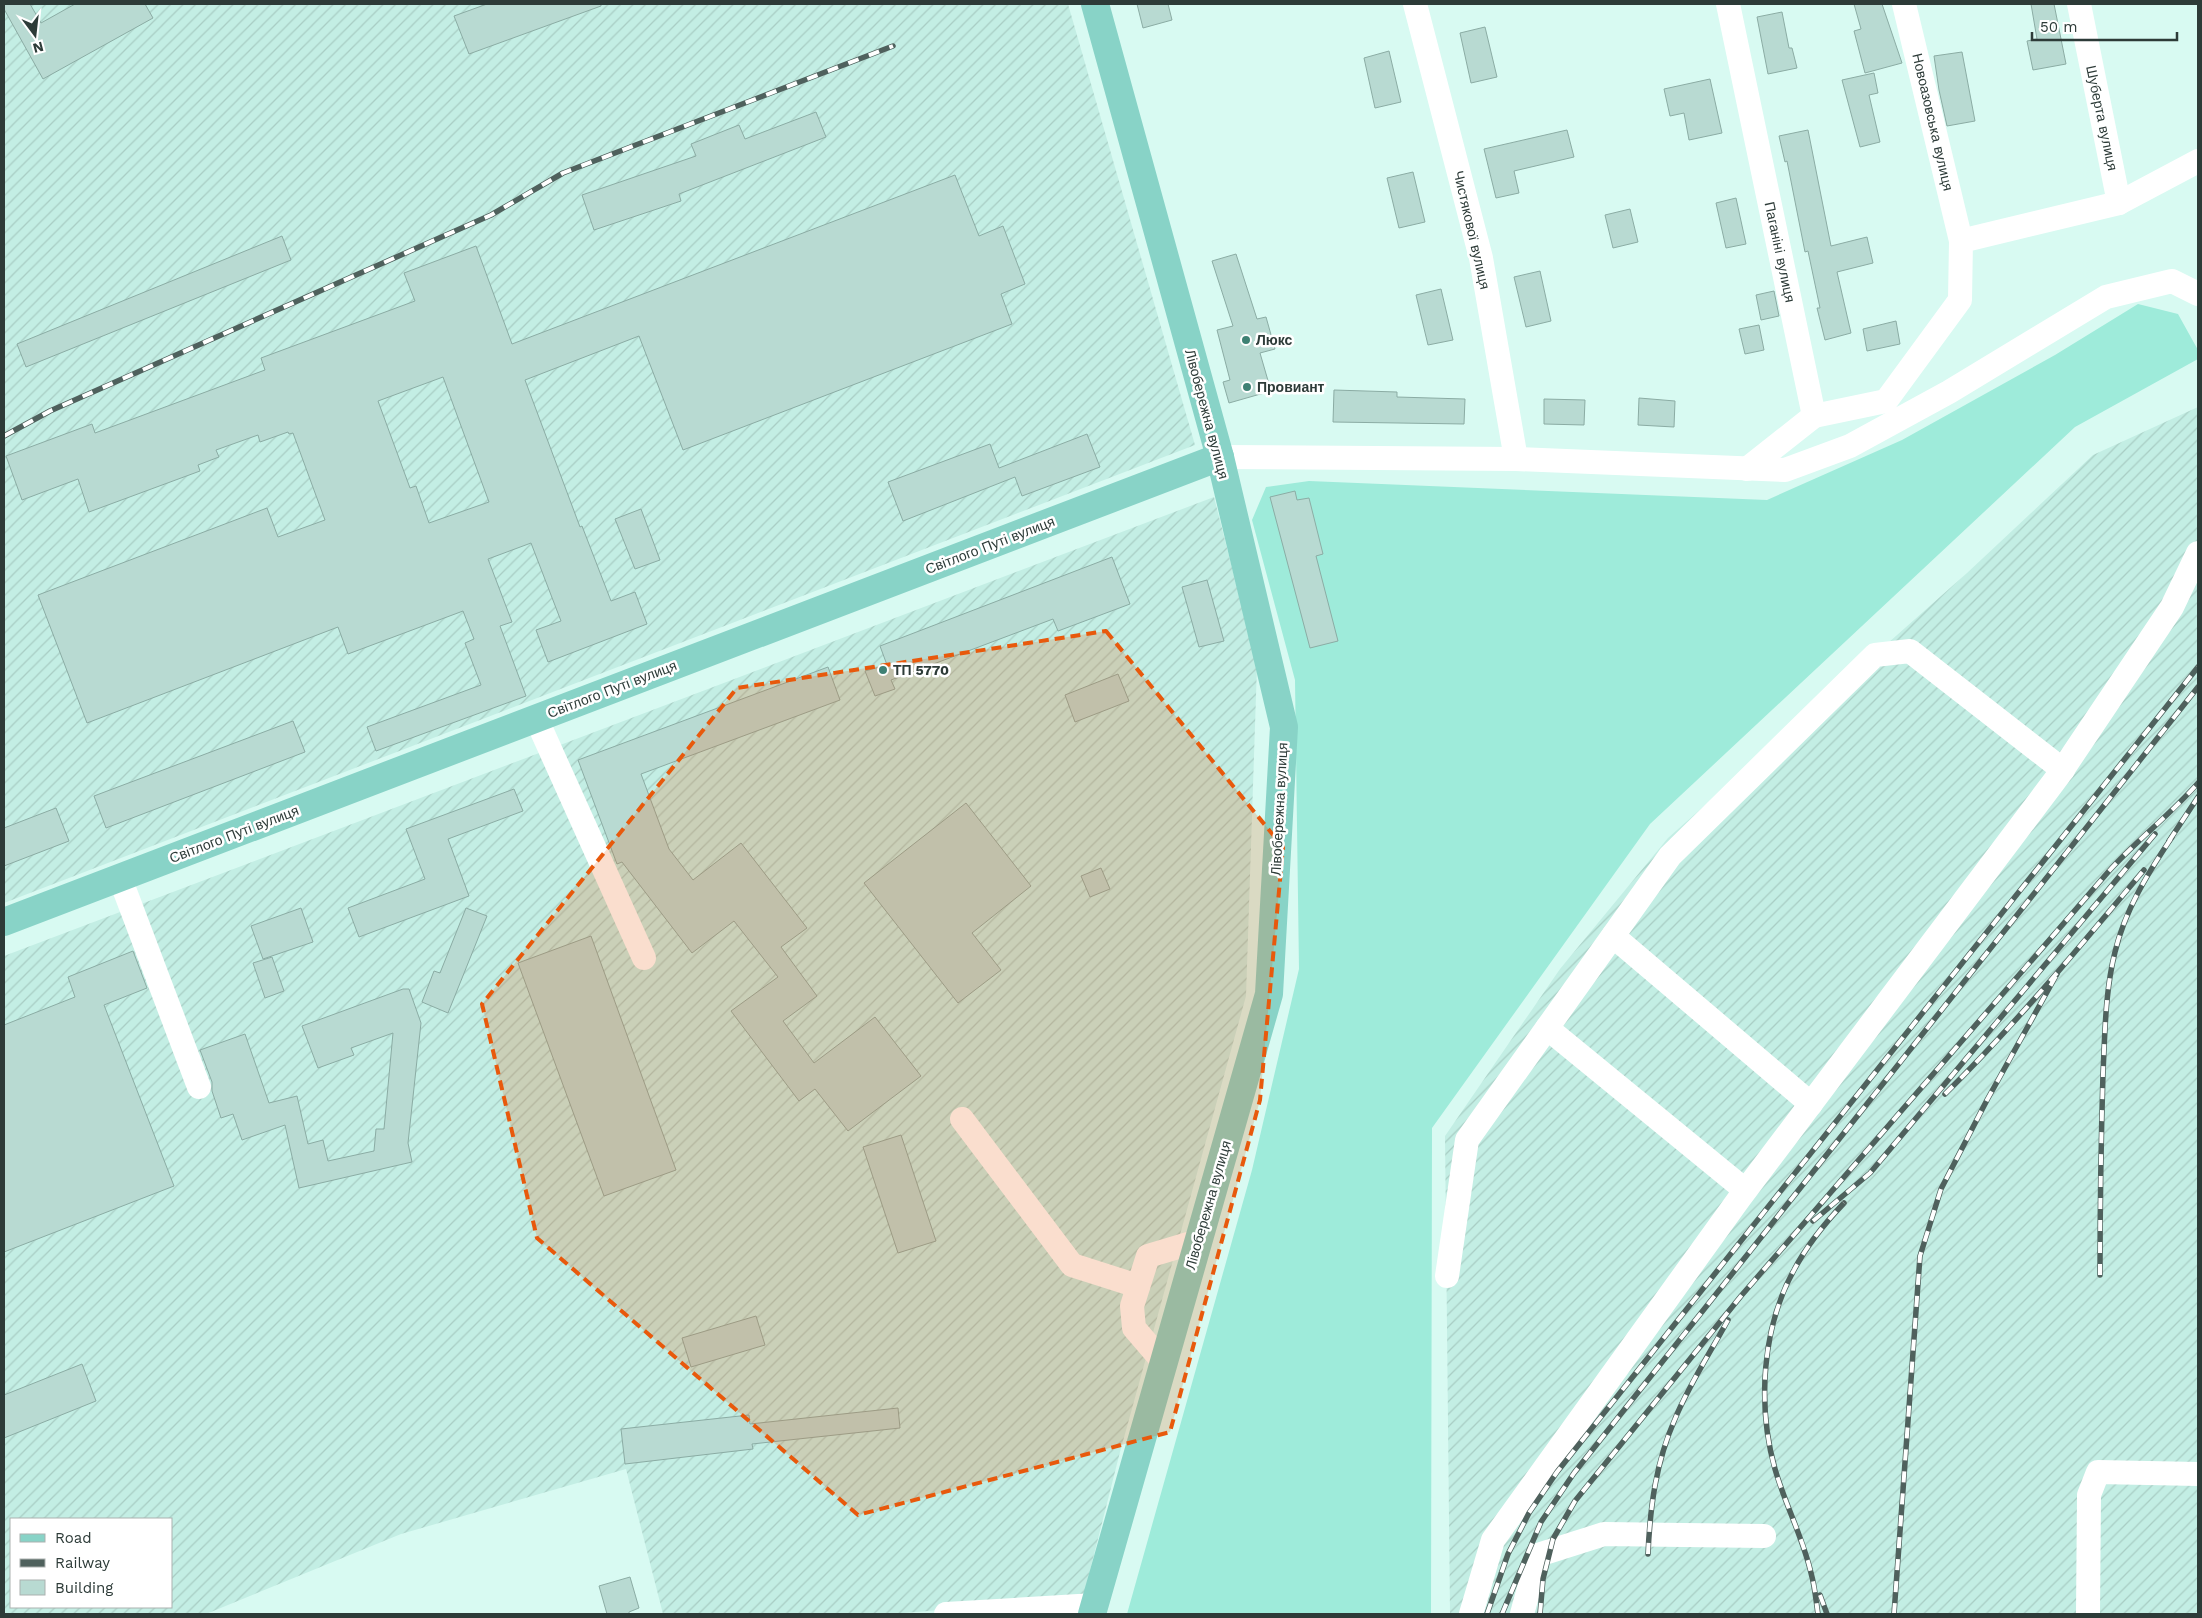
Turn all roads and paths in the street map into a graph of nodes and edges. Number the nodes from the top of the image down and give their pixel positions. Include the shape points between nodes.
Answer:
1 (1095, 4) edge
2 (1415, 4) edge
3 (1728, 4) edge
4 (1904, 4) edge
5 (2079, 4) edge
6 (2198, 161) edge
7 (2120, 203) junction
8 (1961, 241) junction
9 (2198, 294) edge
10 (1814, 416) junction
11 (1220, 457) junction
12 (1516, 459) junction
13 (1747, 469) junction
14 (2198, 553) edge
15 (536, 718) junction
16 (2063, 770) junction
17 (120, 878) junction
18 (4, 922) edge
19 (1613, 936) junction
20 (644, 958) dead end
21 (1547, 1028) junction
22 (199, 1087) dead end
23 (1811, 1104) junction
24 (962, 1119) dead end
25 (1745, 1190) junction
26 (1198, 1241) junction
27 (1446, 1276) dead end
28 (1138, 1286) junction
29 (1164, 1363) junction
30 (2198, 1474) edge
31 (1764, 1536) dead end
32 (1093, 1610) edge
33 (946, 1614) edge
34 (1471, 1614) edge
35 (1522, 1614) edge
36 (2088, 1614) edge

1 - 11 main road, Лівобережна вулиця
2 - 12 street, Чистякової вулиця via 1480,258
3 - 10 street, Паганіні вулиця
4 - 8 street, Новоазовська вулиця
5 - 7 street, Шуберта вулиця
6 - 7 street
7 - 8 street
8 - 10 street, Новоазовська вулиця via 1960,300 1886,401
9 - 13 street via 2172,281 2106,297 1948,392 1850,446 1785,470
10 - 13 street
11 - 12 street
11 - 15 main road, Світлого Путі вулиця
11 - 26 main road, Лівобережна вулиця via 1284,727 1269,994
12 - 13 street
14 - 16 street via 2172,607
15 - 17 main road, Світлого Путі вулиця
15 - 20 street
16 - 19 street via 1910,651 1875,655 1670,856
16 - 23 street
17 - 18 main road, Світлого Путі вулиця
17 - 22 street
19 - 21 street
19 - 23 street
21 - 25 street
21 - 27 street via 1467,1140
23 - 25 street
24 - 28 street via 1072,1265
25 - 34 street via 1493,1540
26 - 28 street via 1148,1256
26 - 29 main road, Лівобережна вулиця
28 - 29 street via 1132,1306 1134,1328
29 - 32 main road, Лівобережна вулиця
30 - 36 street via 2098,1472 2089,1495
31 - 35 street via 1604,1534 1538,1555
32 - 33 street

